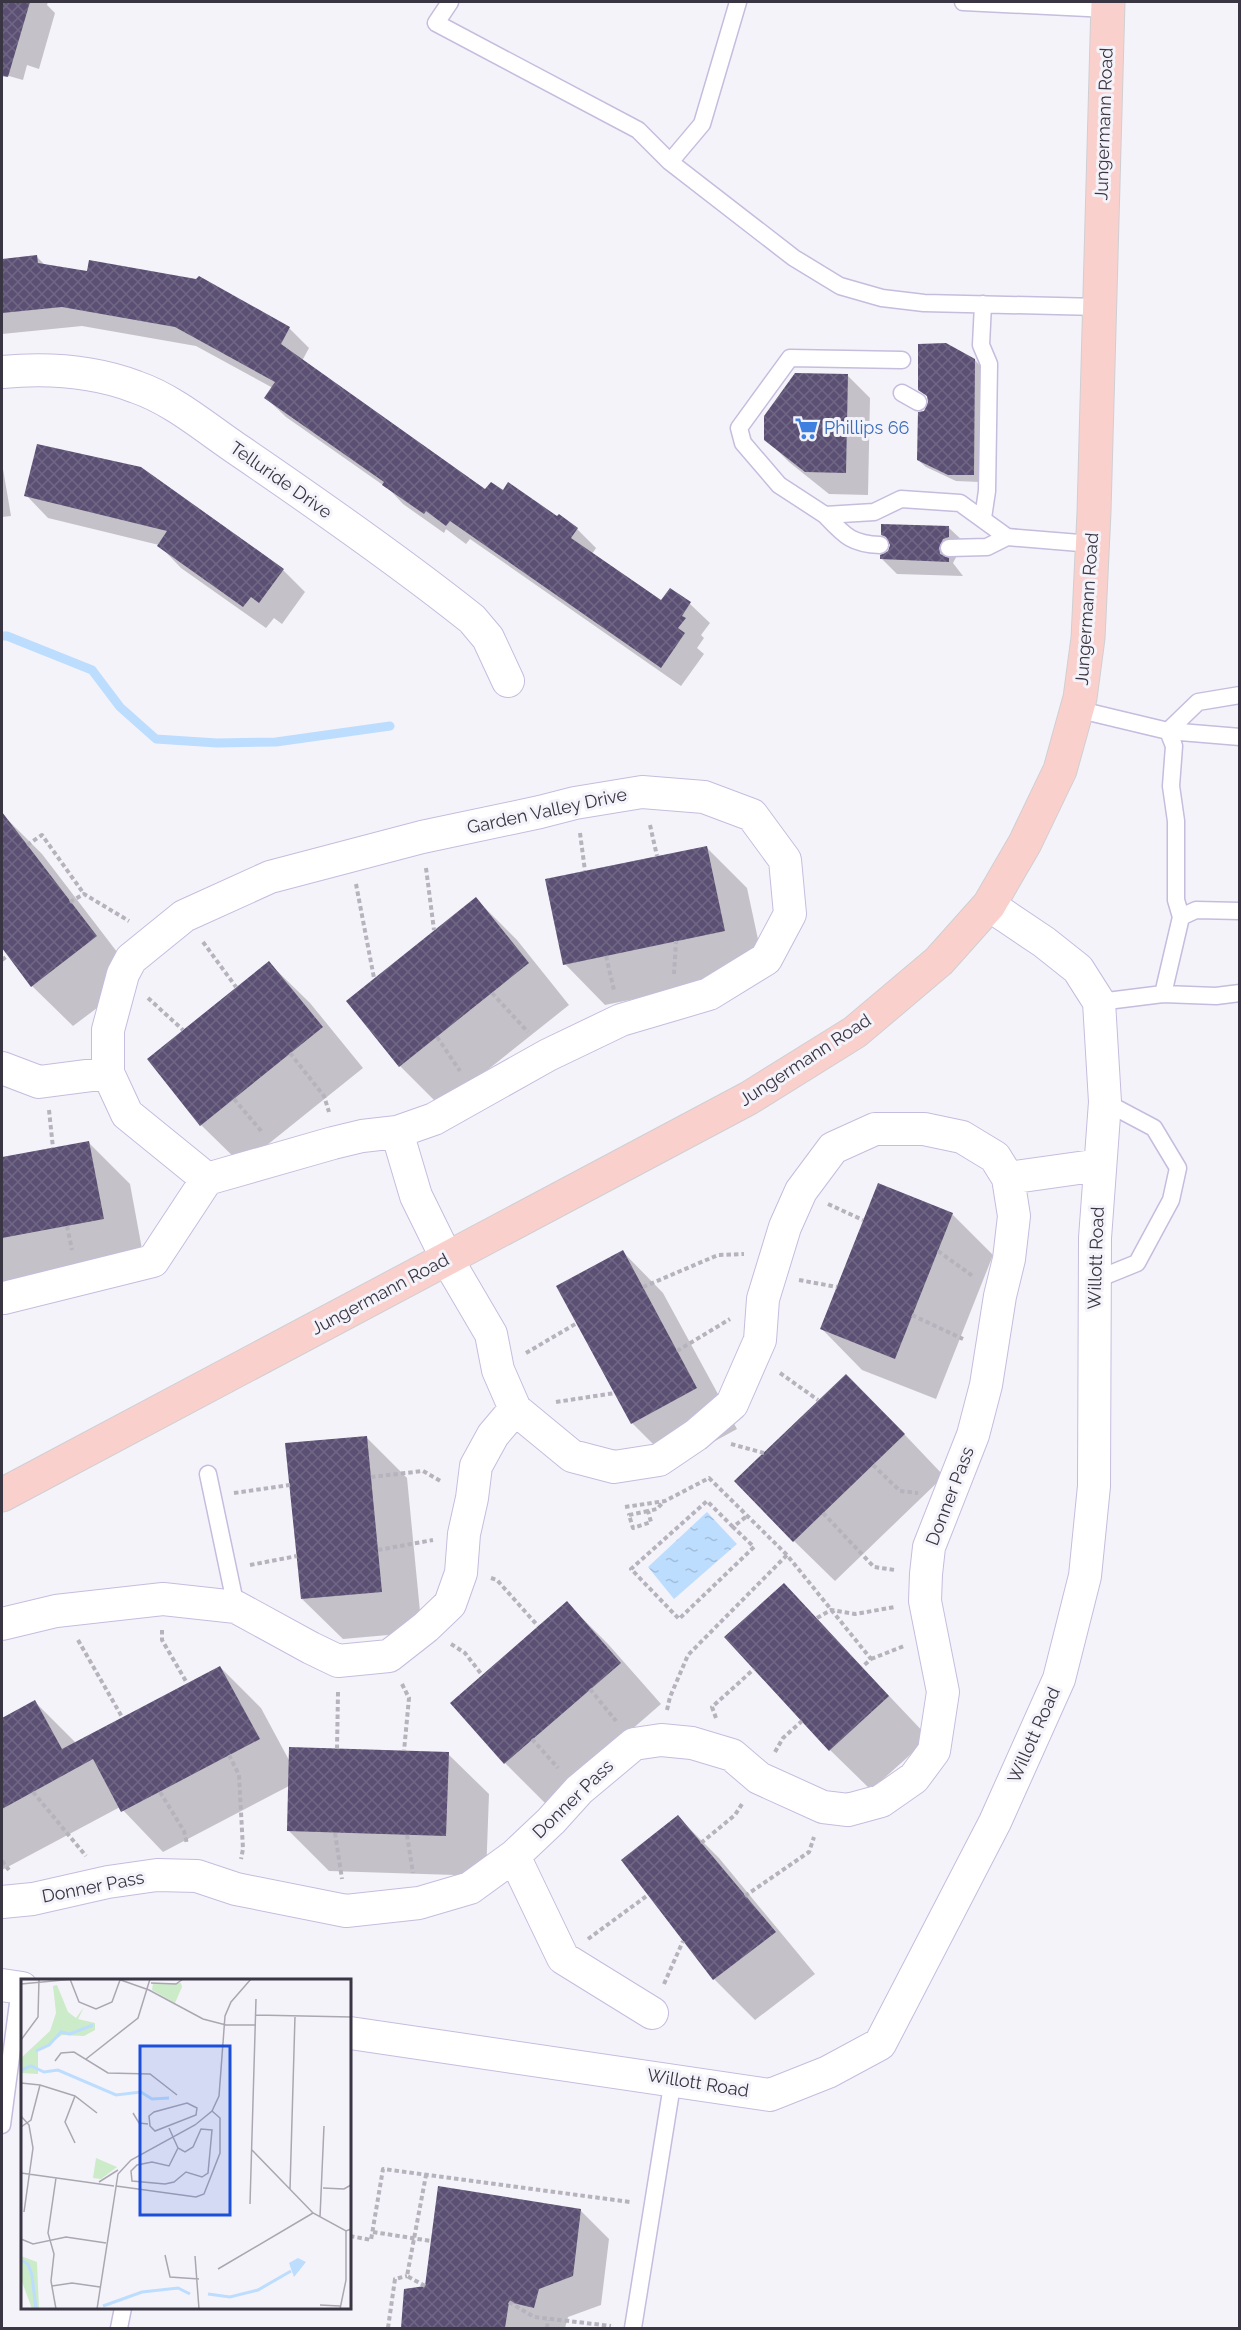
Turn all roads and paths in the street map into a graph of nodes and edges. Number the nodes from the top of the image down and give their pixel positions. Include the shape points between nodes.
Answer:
1 (450, 2) edge
2 (738, 2) edge
3 (963, 2) edge
4 (1108, 5) edge
5 (670, 162) junction
6 (983, 304) junction
7 (1099, 307) junction
8 (902, 360) dead end
9 (2, 372) edge
10 (902, 393) dead end
11 (918, 402) dead end
12 (825, 515) junction
13 (983, 518) junction
14 (1007, 537) junction
15 (1092, 544) junction
16 (880, 545) dead end
17 (949, 548) dead end
18 (508, 681) dead end
19 (1239, 695) edge
20 (1077, 709) junction
21 (1168, 732) junction
22 (1239, 737) edge
23 (422, 837) junction
24 (27, 845) dead end
25 (351, 856) junction
26 (84, 894) junction
27 (70, 902) dead end
28 (988, 904) junction
29 (1239, 911) edge
30 (120, 914) dead end
31 (184, 916) junction
32 (1181, 917) junction
33 (434, 930) dead end
34 (7, 956) dead end
35 (2, 960) edge
36 (123, 974) junction
37 (374, 978) dead end
38 (236, 987) dead end
39 (492, 993) dead end
40 (1239, 993) edge
41 (1163, 994) junction
42 (1099, 1002) junction
43 (183, 1030) dead end
44 (437, 1037) dead end
45 (290, 1053) dead end
46 (548, 1055) junction
47 (2, 1068) edge
48 (108, 1073) junction
49 (477, 1096) junction
50 (234, 1099) dead end
51 (1105, 1102) junction
52 (397, 1132) junction
53 (339, 1142) junction
54 (283, 1156) junction
55 (1100, 1165) junction
56 (1008, 1178) junction
57 (207, 1179) junction
58 (938, 1251) dead end
59 (777, 1253) junction
60 (447, 1259) junction
61 (1095, 1280) junction
62 (643, 1287) dead end
63 (1000, 1296) junction
64 (4, 1298) dead end
65 (763, 1299) junction
66 (912, 1316) dead end
67 (577, 1323) dead end
68 (677, 1351) dead end
69 (993, 1353) junction
70 (751, 1362) junction
71 (498, 1370) junction
72 (615, 1393) dead end
73 (818, 1400) dead end
74 (515, 1408) junction
75 (873, 1465) dead end
76 (208, 1474) dead end
77 (371, 1477) dead end
78 (290, 1485) dead end
79 (2, 1495) edge
80 (213, 1496) junction
81 (472, 1498) junction
82 (949, 1498) junction
83 (664, 1501) junction
84 (625, 1507) dead end
85 (648, 1511) junction
86 (823, 1513) dead end
87 (747, 1516) junction
88 (733, 1527) junction
89 (464, 1534) junction
90 (378, 1550) dead end
91 (787, 1555) junction
92 (297, 1556) dead end
93 (228, 1568) junction
94 (461, 1573) junction
95 (925, 1587) junction
96 (163, 1599) junction
97 (236, 1607) junction
98 (831, 1610) junction
99 (56, 1611) junction
100 (817, 1618) dead end
101 (2, 1624) edge
102 (538, 1626) dead end
103 (426, 1627) junction
104 (389, 1656) junction
105 (338, 1660) junction
106 (862, 1667) dead end
107 (754, 1669) dead end
108 (482, 1675) dead end
109 (187, 1683) dead end
110 (590, 1689) dead end
111 (122, 1717) dead end
112 (802, 1721) dead end
113 (532, 1740) dead end
114 (648, 1742) junction
115 (337, 1749) dead end
116 (404, 1751) dead end
117 (229, 1755) dead end
118 (732, 1755) junction
119 (759, 1778) junction
120 (579, 1790) junction
121 (33, 1792) dead end
122 (160, 1792) dead end
123 (823, 1807) junction
124 (335, 1833) dead end
125 (407, 1835) dead end
126 (701, 1843) dead end
127 (514, 1856) junction
128 (197, 1876) junction
129 (108, 1882) junction
130 (236, 1889) junction
131 (648, 1895) dead end
132 (745, 1896) dead end
133 (2, 1902) edge
134 (418, 1903) junction
135 (346, 1911) junction
136 (683, 1941) dead end
137 (563, 1958) junction
138 (15, 1987) edge
139 (652, 2013) joint
140 (351, 2033) edge
141 (673, 2079) junction
142 (2, 2125) edge
143 (426, 2175) junction
144 (653, 2205) junction
145 (373, 2232) junction
146 (351, 2236) edge
147 (414, 2239) junction
148 (431, 2241) dead end
149 (407, 2276) junction
150 (425, 2286) dead end
151 (509, 2302) dead end
152 (123, 2309) edge
153 (548, 2320) junction
154 (119, 2328) edge
155 (388, 2328) edge
156 (547, 2328) edge
157 (633, 2328) edge

1 - 5 lane via 436,22 638,130
2 - 5 lane via 702,124
3 - 4 lane
4 - 7 main road, Jungermann Road
5 - 6 lane via 794,258 840,286 882,298
6 - 7 lane
6 - 13 lane via 981,345 989,364 982,438 987,491
7 - 15 main road, Jungermann Road
8 - 12 lane via 790,358 739,428 742,442 779,484
9 - 18 street, Telluride Drive via 52,370 98,376 137,387 173,406 472,619 488,638
10 - 11 lane
12 - 13 lane via 874,512 901,499 960,503
12 - 16 lane via 847,538 864,545
13 - 14 lane
14 - 15 lane
14 - 17 lane via 987,547
15 - 20 main road, Jungermann Road via 1088,638
19 - 21 lane via 1198,702
20 - 21 lane
20 - 28 main road, Jungermann Road via 1060,770 1025,843
21 - 22 lane
21 - 32 lane via 1174,746 1171,786 1176,820 1176,900
23 - 25 street, Garden Valley Drive
23 - 33 path
23 - 46 street, Garden Valley Drive via 642,792 704,797 752,816 785,860 790,914 766,959 709,994 621,1020
24 - 26 path via 42,835
25 - 31 street, Garden Valley Drive via 270,877
25 - 37 path
26 - 27 path
26 - 30 path
28 - 42 street, Willott Road via 1078,969
28 - 60 main road, Jungermann Road via 939,961 855,1032 748,1098
29 - 32 lane via 1196,910
31 - 36 street, Garden Valley Drive via 131,959
31 - 38 path
32 - 41 lane
34 - 35 path
36 - 43 path
36 - 48 street, Garden Valley Drive via 108,1030
39 - 46 path
40 - 41 lane
41 - 42 lane
42 - 51 street, Willott Road
44 - 49 path
45 - 53 path via 324,1096
46 - 49 street, Garden Valley Drive
47 - 48 street via 39,1082
48 - 57 street, Garden Valley Drive via 127,1114
49 - 52 street, Garden Valley Drive via 434,1119
50 - 54 path
51 - 55 street, Willott Road
51 - 61 lane via 1154,1128 1178,1168 1171,1200 1137,1263
52 - 53 street, Garden Valley Drive
52 - 60 street via 416,1196
53 - 54 street, Garden Valley Drive
54 - 57 street, Garden Valley Drive
55 - 56 street
55 - 61 street, Willott Road
56 - 59 street, Donner Pass via 995,1156 962,1137 924,1129 875,1129 833,1148 801,1191
56 - 63 street, Donner Pass via 1014,1216
57 - 64 street via 153,1261
58 - 63 path
59 - 62 path via 718,1255
59 - 65 street, Donner Pass
60 - 71 street, Donner Pass via 491,1334
60 - 79 main road, Jungermann Road
61 - 141 street, Willott Road via 1094,1486 1085,1576 1059,1679 995,1822 880,2044 828,2072 770,2095
63 - 69 street, Donner Pass
65 - 68 path
65 - 70 street, Donner Pass via 760,1340
66 - 69 path
67 - 71 path
69 - 82 street, Donner Pass via 973,1435
70 - 73 path via 783,1374
70 - 74 street, Donner Pass via 732,1404 659,1460 614,1467 572,1456
71 - 74 street, Donner Pass
72 - 74 path
74 - 81 street via 493,1435 476,1466
75 - 82 path via 900,1491
76 - 80 lane
77 - 81 path via 423,1471
78 - 80 path
80 - 93 lane
81 - 89 street
82 - 95 street, Donner Pass via 929,1547
83 - 84 path
83 - 85 path via 657,1509
83 - 87 path via 709,1478
85 - 85 path via 651,1522 633,1528 629,1515
86 - 95 path via 874,1567
87 - 88 path
87 - 91 path
88 - 88 path via 754,1547 679,1618 631,1569 706,1501
89 - 90 path
89 - 94 street
91 - 98 path
91 - 114 path via 687,1656
92 - 93 path
93 - 97 lane
94 - 102 path via 497,1580
94 - 103 street via 450,1604
95 - 98 path via 855,1614
95 - 123 street, Donner Pass via 943,1692 934,1751 915,1778 881,1801 848,1810
96 - 97 street
96 - 99 street
96 - 109 path via 162,1640
97 - 105 street
98 - 100 path
98 - 106 path via 871,1659
99 - 101 street
99 - 111 path via 85,1649
103 - 104 street
103 - 108 path via 465,1653
104 - 105 street
104 - 116 path via 409,1698
105 - 115 path
107 - 118 path via 712,1707
110 - 114 path
112 - 119 path via 783,1738
113 - 120 path
114 - 118 street, Donner Pass via 692,1743
114 - 120 street, Donner Pass
117 - 130 path via 239,1775 243,1838
118 - 119 street, Donner Pass
119 - 123 street, Donner Pass
119 - 126 path via 735,1815
120 - 127 street, Donner Pass
121 - 129 path
122 - 128 path via 184,1831
123 - 132 path via 809,1852
124 - 135 path
125 - 134 path
127 - 134 street, Donner Pass via 470,1888
127 - 137 street
128 - 129 street, Donner Pass via 157,1875
128 - 130 street, Donner Pass
129 - 133 street, Donner Pass
130 - 135 street, Donner Pass
131 - 137 path
134 - 135 street, Donner Pass
136 - 139 path
137 - 139 street
138 - 142 lane
140 - 141 street, Willott Road
141 - 144 lane
143 - 144 path
143 - 145 path via 383,2169
143 - 147 path
144 - 157 lane
145 - 146 path via 371,2240
145 - 147 path
147 - 148 path
147 - 149 path
149 - 150 path
149 - 155 path via 395,2279
151 - 153 path via 534,2317
152 - 154 lane
153 - 156 path
153 - 157 path

